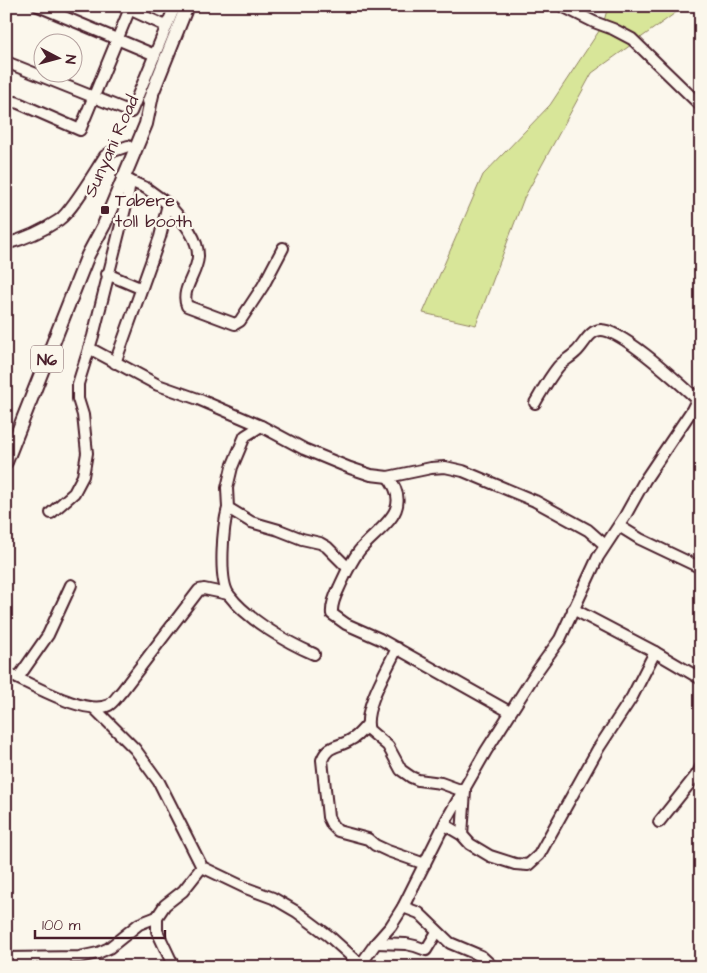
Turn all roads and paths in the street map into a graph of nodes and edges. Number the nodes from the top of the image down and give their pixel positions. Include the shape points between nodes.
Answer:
1 (175, 6) edge
2 (188, 6) edge
3 (562, 6) edge
4 (43, 7) edge
5 (128, 8) edge
6 (166, 26) junction
7 (118, 40) junction
8 (155, 55) junction
9 (6, 62) edge
10 (152, 95) junction
11 (94, 97) junction
12 (6, 102) edge
13 (701, 106) edge
14 (128, 146) junction
15 (126, 180) junction
16 (168, 204) junction
17 (6, 244) edge
18 (283, 248) dead end
19 (88, 255) junction
20 (107, 274) junction
21 (140, 288) junction
22 (89, 348) junction
23 (115, 363) junction
24 (699, 396) edge
25 (535, 403) dead end
26 (261, 426) junction
27 (6, 462) edge
28 (388, 477) junction
29 (228, 508) junction
30 (51, 513) dead end
31 (616, 529) junction
32 (588, 530) junction
33 (605, 545) junction
34 (348, 568) junction
35 (701, 568) edge
36 (71, 585) dead end
37 (228, 594) junction
38 (573, 609) junction
39 (397, 648) junction
40 (655, 652) junction
41 (314, 654) dead end
42 (6, 673) edge
43 (18, 678) junction
44 (701, 679) edge
45 (94, 708) junction
46 (510, 712) junction
47 (367, 725) junction
48 (700, 772) edge
49 (464, 789) junction
50 (658, 822) dead end
51 (445, 826) junction
52 (462, 835) junction
53 (425, 864) junction
54 (202, 867) junction
55 (403, 907) junction
56 (157, 917) junction
57 (437, 932) junction
58 (376, 943) junction
59 (6, 958) edge
60 (359, 966) edge
61 (174, 967) edge
62 (492, 967) edge

1 - 6 street
2 - 10 main road, N6
3 - 13 street via 632,39
4 - 7 street
5 - 6 street
5 - 7 street
6 - 8 street
7 - 8 street
7 - 11 street
8 - 11 street via 131,112
9 - 11 street
10 - 14 main road, Sunyani Road / N6
10 - 15 main road, Sunyani Road / N6 via 146,124
11 - 12 street via 80,130 16,102
14 - 17 street via 104,156 60,219
14 - 19 main road, Sunyani Road / N6 via 96,222
15 - 16 street via 146,188
15 - 19 main road, Sunyani Road / N6
15 - 20 street via 123,217
16 - 18 street via 185,223 197,250 198,259 185,294 187,306 235,324 240,321
16 - 21 street via 160,237
19 - 27 main road, N6
20 - 21 street
20 - 22 street
21 - 23 street
22 - 23 street
22 - 30 street via 78,384 87,453 83,476 74,493
23 - 26 street via 158,385
24 - 25 street via 629,343 602,330 590,335 576,353 557,368
24 - 31 street
26 - 28 street via 350,468
26 - 29 street via 245,436 238,452 227,488
28 - 32 street via 431,468 463,471 534,501
28 - 34 street via 399,495 396,511
29 - 34 street via 251,522 320,543
29 - 37 street via 221,566
31 - 32 street
31 - 33 street
31 - 35 street
32 - 33 street
33 - 38 street
34 - 39 street via 331,609 332,614
36 - 43 street via 48,636
37 - 41 street via 269,629
37 - 45 street via 199,590 122,691 110,704
38 - 40 street
38 - 46 street via 554,650
39 - 46 street
39 - 47 street via 371,704
40 - 44 street
40 - 52 street via 539,855 528,865 515,864 479,851
42 - 43 street
43 - 45 street via 79,706
45 - 54 street via 135,749 158,782
46 - 49 street
47 - 49 street via 388,746 401,770 411,777
47 - 53 street via 352,740 329,749 322,760 328,817 338,831 368,839 388,851
48 - 50 street
49 - 51 street
49 - 52 street
51 - 52 street
51 - 53 street
53 - 55 street
54 - 56 street
54 - 60 street via 297,912 329,936
55 - 57 street via 419,913
55 - 58 street
56 - 59 street via 139,924 98,953 80,957
56 - 61 street via 156,931
57 - 58 street via 426,950 406,944
57 - 62 street via 450,944 481,956
58 - 60 street

